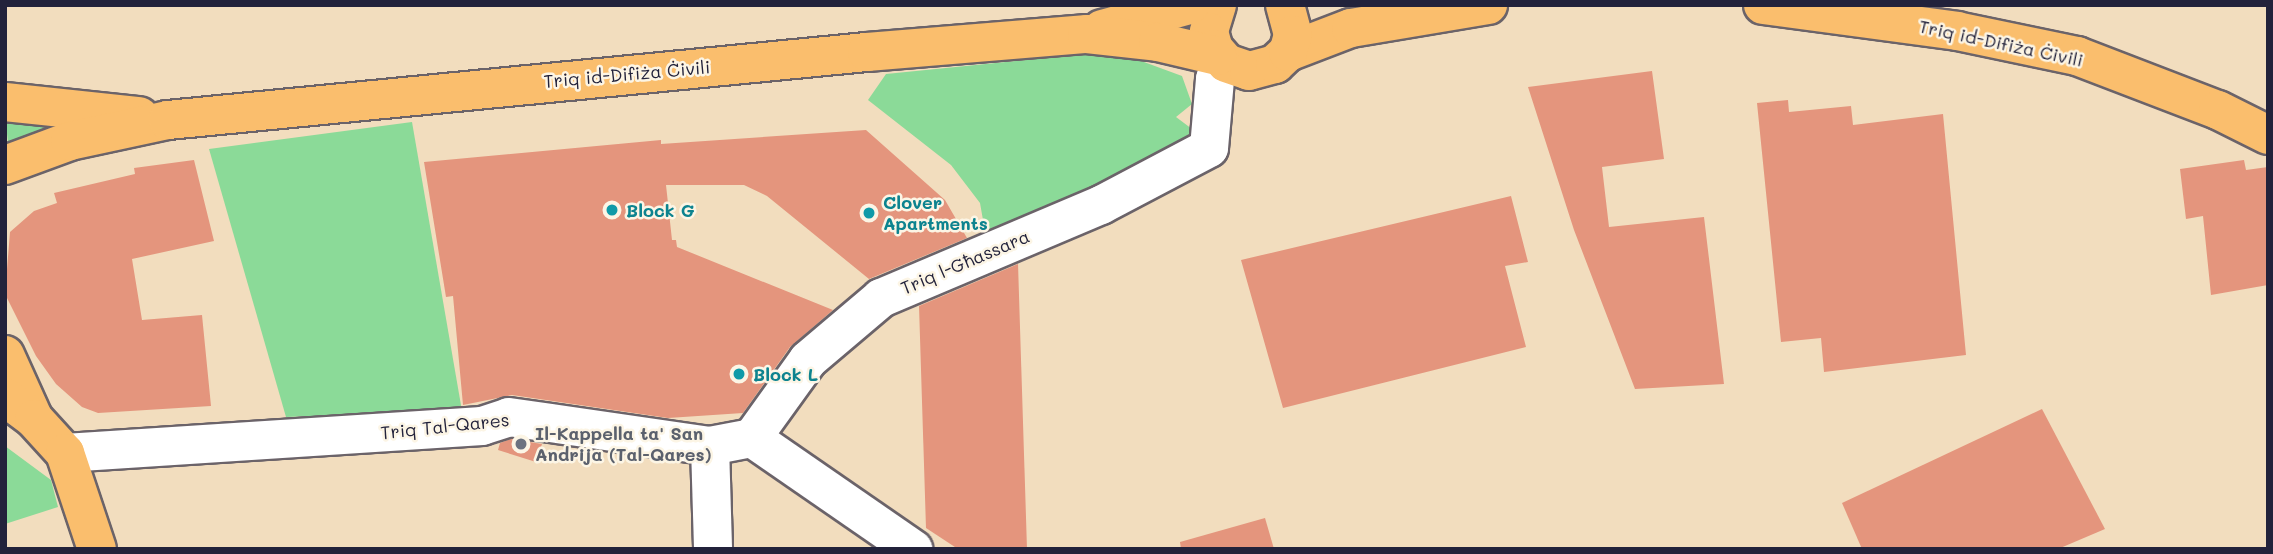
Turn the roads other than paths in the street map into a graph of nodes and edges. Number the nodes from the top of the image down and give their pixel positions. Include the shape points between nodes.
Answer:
1 (1190, 5) edge
2 (1217, 5) edge
3 (1285, 5) edge
4 (1488, 5) edge
5 (1763, 5) edge
6 (1932, 5) edge
7 (1087, 34) junction
8 (1288, 52) junction
9 (1229, 62) junction
10 (5, 102) edge
11 (168, 120) junction
12 (2268, 120) edge
13 (2268, 135) edge
14 (5, 165) edge
15 (5, 355) edge
16 (15, 409) edge
17 (752, 438) junction
18 (710, 446) junction
19 (65, 453) junction
20 (908, 547) edge
21 (97, 549) edge
22 (713, 549) edge

1 - 7 main road, Triq id-Difiża Ċivili
2 - 9 main road via 1209,32
3 - 8 main road via 1293,35
4 - 8 main road via 1351,28
5 - 13 main road, Triq id-Difiża Ċivili via 1957,31 2077,55 2218,110
6 - 12 main road, Triq id-Difiża Ċivili via 2082,39
7 - 9 main road, Triq id-Difiża Ċivili via 1158,42
7 - 11 main road, Triq id-Difiża Ċivili
8 - 9 main road via 1275,64
9 - 17 street, Triq l-Għassara via 1215,79 1211,142 1101,205 881,298 808,360
10 - 11 main road, Triq id-Difiża Ċivili
11 - 14 main road, Triq id-Difiża Ċivili via 70,141
15 - 16 main road
16 - 19 main road
17 - 18 street, Triq Tal-Qares
17 - 20 street
18 - 19 street, Triq Tal-Qares via 509,418 473,427
18 - 22 street
19 - 21 main road

